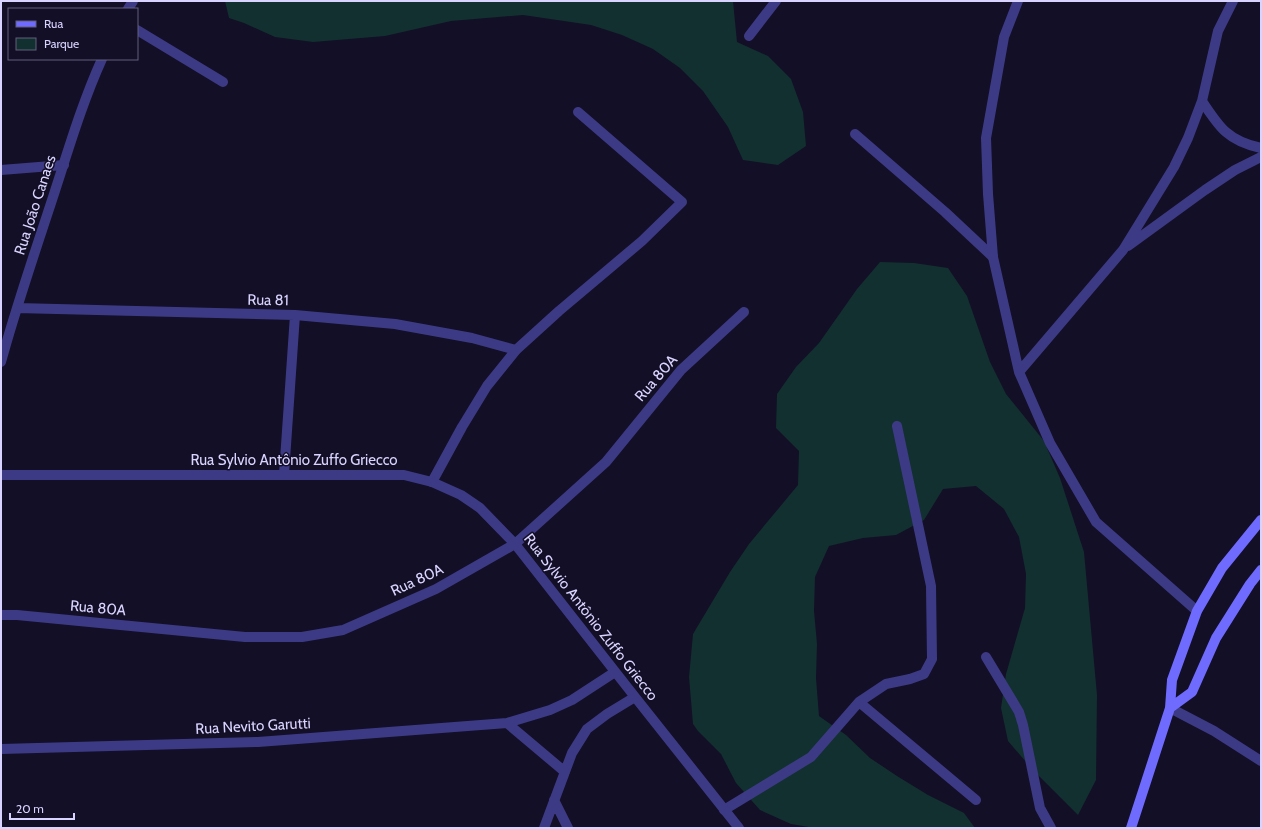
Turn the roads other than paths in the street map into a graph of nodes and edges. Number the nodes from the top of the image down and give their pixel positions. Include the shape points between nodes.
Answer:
1 (776, 1) edge
2 (1018, 1) edge
3 (1233, 1) edge
4 (138, 31) edge
5 (750, 36) dead end
6 (102, 60) edge
7 (222, 82) dead end
8 (1202, 101) junction
9 (578, 112) dead end
10 (855, 134) dead end
11 (1261, 148) edge
12 (1261, 157) edge
13 (64, 165) junction
14 (1, 170) edge
15 (1123, 250) junction
16 (993, 257) junction
17 (17, 308) junction
18 (744, 312) dead end
19 (295, 315) junction
20 (4, 339) edge
21 (516, 350) junction
22 (1, 362) edge
23 (1019, 372) junction
24 (897, 426) dead end
25 (284, 474) junction
26 (1, 475) edge
27 (432, 482) junction
28 (1261, 520) edge
29 (515, 544) junction
30 (1261, 570) edge
31 (1197, 611) junction
32 (1, 615) edge
33 (986, 657) dead end
34 (615, 672) junction
35 (635, 697) junction
36 (858, 702) junction
37 (1170, 708) junction
38 (507, 723) junction
39 (1, 749) edge
40 (1261, 761) edge
41 (565, 772) junction
42 (554, 800) junction
43 (976, 800) dead end
44 (724, 810) junction
45 (544, 828) edge
46 (568, 828) edge
47 (739, 828) edge
48 (1051, 828) edge
49 (1131, 828) edge

1 - 5 street
2 - 16 street via 1004,37 986,138
3 - 8 street via 1218,31
4 - 7 street
6 - 13 street, Rua João Canaes
8 - 11 street via 1218,125 1233,138
8 - 15 street via 1174,167
9 - 21 street via 682,202 642,241
10 - 16 street
12 - 15 street via 1205,190
13 - 14 street
13 - 17 street, Rua João Canaes
15 - 23 street
16 - 23 street
17 - 19 street, Rua 81
17 - 20 street, Rua João Canaes
18 - 29 street, Rua 80A via 680,370 606,462
19 - 21 street, Rua 81 via 395,324 472,338
19 - 25 street
20 - 22 street, Rua João Canaes
21 - 27 street via 487,386
23 - 31 street via 1050,443 1096,522
24 - 36 street via 932,586 932,659 924,674 886,684
25 - 26 street, Rua Sylvio Antônio Zuffo Griecco
25 - 27 street, Rua Sylvio Antônio Zuffo Griecco via 404,474
27 - 29 street, Rua Sylvio Antônio Zuffo Griecco via 461,495 480,508
28 - 31 street via 1222,568
29 - 32 street, Rua 80A via 436,590 342,630 302,637 245,636
29 - 34 street, Rua Sylvio Antônio Zuffo Griecco
30 - 37 street via 1216,638 1192,692
31 - 37 street via 1172,680
33 - 48 street via 1019,712 1040,808
34 - 35 street, Rua Sylvio Antônio Zuffo Griecco
34 - 38 street, Rua Nevito Garutti via 567,703
35 - 41 street via 587,729 572,753
35 - 44 street, Rua Sylvio Antônio Zuffo Griecco
36 - 43 street
36 - 44 street via 811,757
37 - 40 street via 1214,731
37 - 49 street
38 - 39 street, Rua Nevito Garutti via 258,742
38 - 41 street
41 - 42 street
42 - 45 street
42 - 46 street
44 - 47 street, Rua Sylvio Antônio Zuffo Griecco

